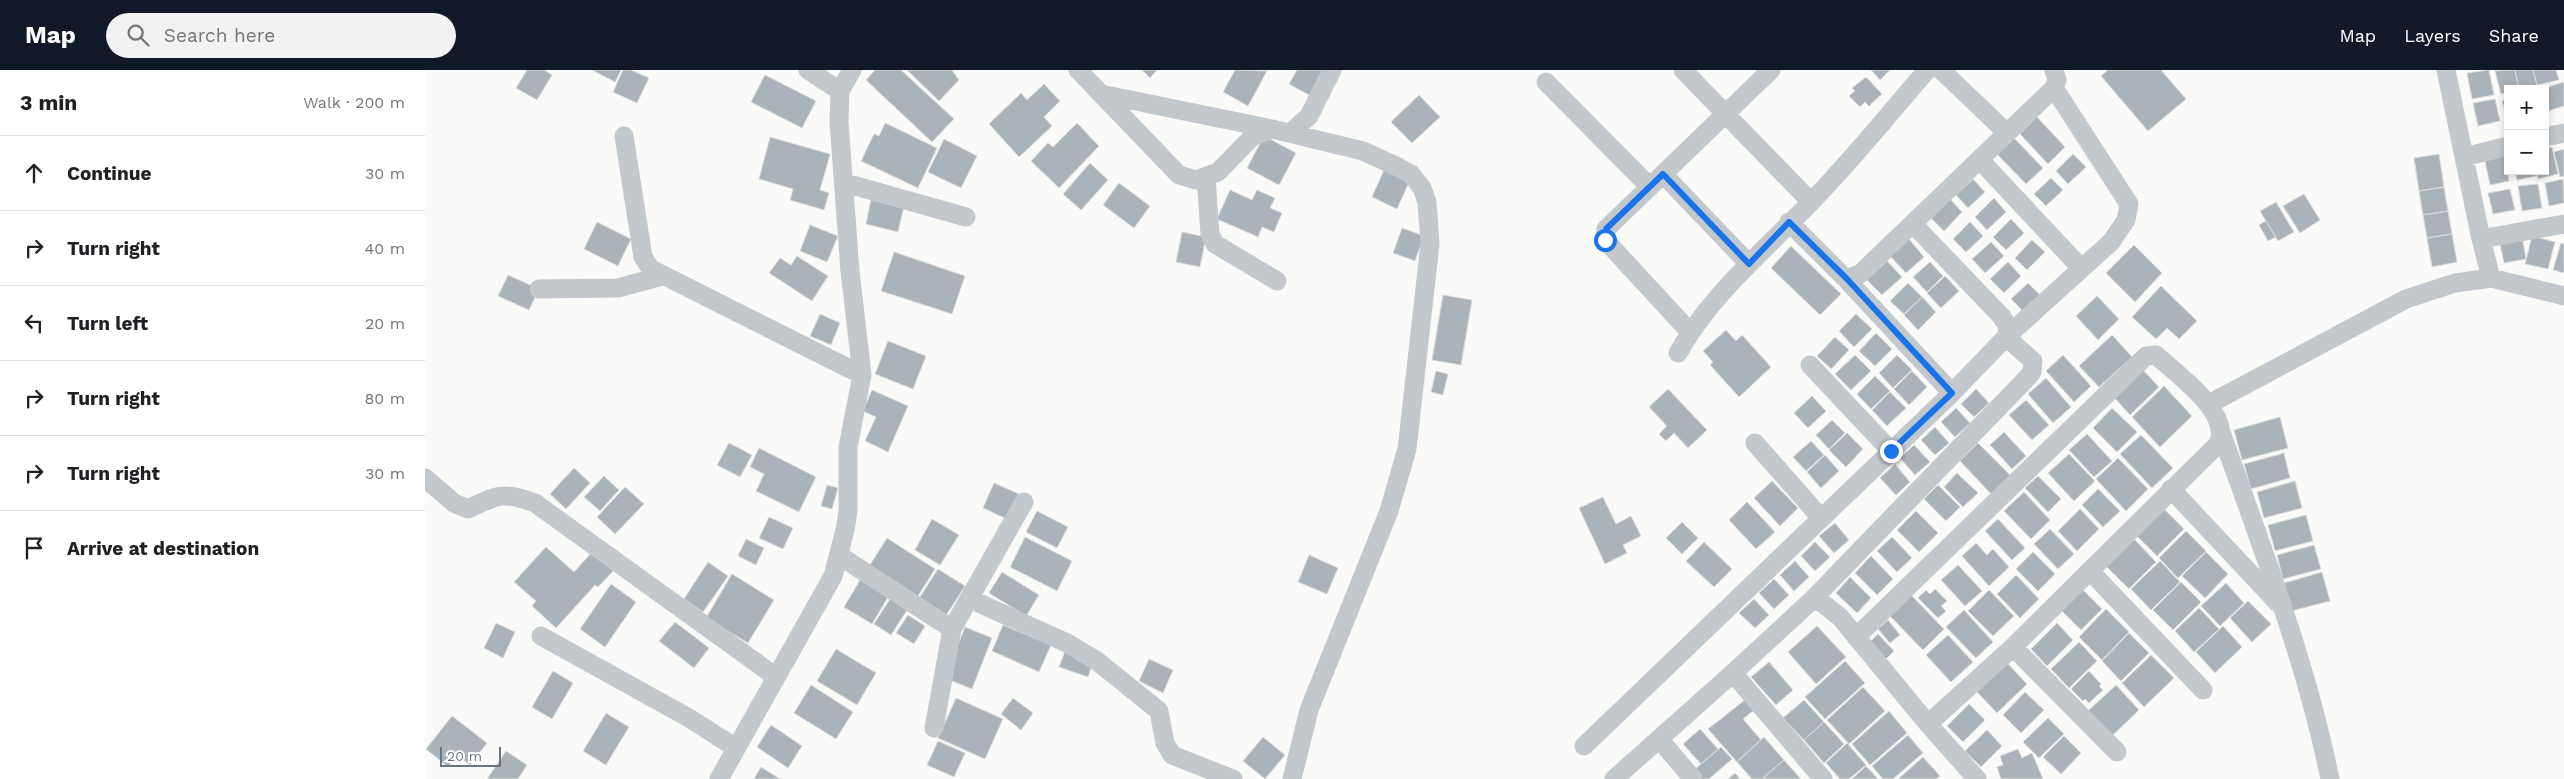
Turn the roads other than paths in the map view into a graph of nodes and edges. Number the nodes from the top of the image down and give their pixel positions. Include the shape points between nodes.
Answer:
1 (808, 70) edge
2 (852, 70) edge
3 (1079, 70) edge
4 (1332, 70) edge
5 (1683, 70) edge
6 (1771, 70) edge
7 (1927, 70) edge
8 (1941, 70) edge
9 (2446, 70) edge
10 (2054, 79) edge
11 (1546, 82) dead end
12 (840, 91) junction
13 (1101, 94) junction
14 (1727, 114) junction
15 (1272, 129) junction
16 (1290, 133) junction
17 (2007, 133) junction
18 (2564, 133) edge
19 (624, 136) dead end
20 (2549, 136) edge
21 (2504, 147) edge
22 (2464, 157) junction
23 (1980, 160) junction
24 (1663, 174) junction
25 (1206, 177) junction
26 (845, 183) junction
27 (1650, 187) junction
28 (1811, 202) junction
29 (966, 217) dead end
30 (1789, 222) junction
31 (1913, 224) junction
32 (2564, 224) edge
33 (2481, 239) junction
34 (1749, 264) junction
35 (2081, 268) junction
36 (662, 276) junction
37 (2491, 278) junction
38 (1847, 279) junction
39 (1277, 281) dead end
40 (539, 289) dead end
41 (2564, 296) edge
42 (1690, 332) junction
43 (2005, 337) junction
44 (1678, 353) dead end
45 (1810, 365) dead end
46 (862, 375) junction
47 (1952, 393) junction
48 (2209, 404) junction
49 (2222, 435) junction
50 (1755, 443) dead end
51 (1891, 451) junction
52 (425, 478) edge
53 (2171, 489) junction
54 (1024, 502) dead end
55 (1820, 517) junction
56 (840, 556) junction
57 (2090, 571) junction
58 (970, 599) junction
59 (1811, 601) junction
60 (2283, 608) junction
61 (952, 630) junction
62 (541, 636) dead end
63 (1856, 637) junction
64 (2013, 647) junction
65 (1733, 674) junction
66 (776, 677) junction
67 (2203, 690) dead end
68 (1928, 724) junction
69 (934, 728) dead end
70 (1659, 740) junction
71 (1584, 746) dead end
72 (736, 748) junction
73 (2117, 752) dead end
74 (719, 779) edge
75 (1233, 779) edge
76 (1292, 779) edge
77 (1614, 779) edge
78 (1693, 779) edge
79 (1823, 779) edge
80 (1977, 779) edge
81 (2330, 779) edge

1 - 12 street
2 - 12 street
3 - 13 street
4 - 16 street via 1309,116
5 - 14 street
6 - 14 street
7 - 28 street
8 - 17 street
9 - 22 street
10 - 17 street
10 - 35 street via 2129,204 2126,220 2119,231
11 - 27 street
12 - 26 street via 839,122
13 - 15 street
13 - 25 street via 1179,175 1196,180
14 - 24 street
14 - 28 street
15 - 16 street
15 - 25 street via 1253,137 1217,172
16 - 76 street via 1363,151 1411,174 1422,188 1427,202 1430,244 1407,449 1389,511 1309,710
17 - 23 street
18 - 20 street
19 - 36 street via 643,257 651,269
21 - 22 street
22 - 33 street
23 - 31 street
23 - 35 street
24 - 27 street
24 - 34 street
25 - 39 street via 1210,234 1215,244
26 - 29 street
26 - 46 street via 849,271
27 - 42 street via 1606,229 1605,240
28 - 30 street
30 - 34 street
30 - 38 street
31 - 38 street via 1871,265
31 - 43 street via 2002,317 2008,326
32 - 33 street
33 - 37 street
34 - 42 street
35 - 43 street
36 - 40 street via 618,288
36 - 46 street
37 - 41 street
37 - 48 street via 2455,283 2406,299
38 - 47 street
42 - 44 street
43 - 47 street
43 - 59 street via 2033,361 2032,372
45 - 51 street
46 - 56 street via 848,447 848,512
47 - 51 street
48 - 49 street
48 - 63 street via 2156,355 2146,356
49 - 53 street via 2209,454
49 - 60 street
50 - 55 street
51 - 55 street
52 - 66 street via 454,504 468,509 498,494 517,496 535,503
53 - 57 street
53 - 60 street
54 - 58 street
55 - 71 street
56 - 61 street
56 - 66 street via 833,576
57 - 64 street
57 - 67 street
58 - 61 street
58 - 75 street via 1067,643 1097,661 1159,711 1165,743 1172,755
59 - 63 street via 1830,607
59 - 65 street
60 - 81 street via 2321,736
61 - 69 street
62 - 72 street via 689,718
63 - 68 street
64 - 68 street
64 - 73 street
65 - 70 street
65 - 79 street
66 - 72 street
68 - 80 street
70 - 77 street
70 - 78 street
72 - 74 street

